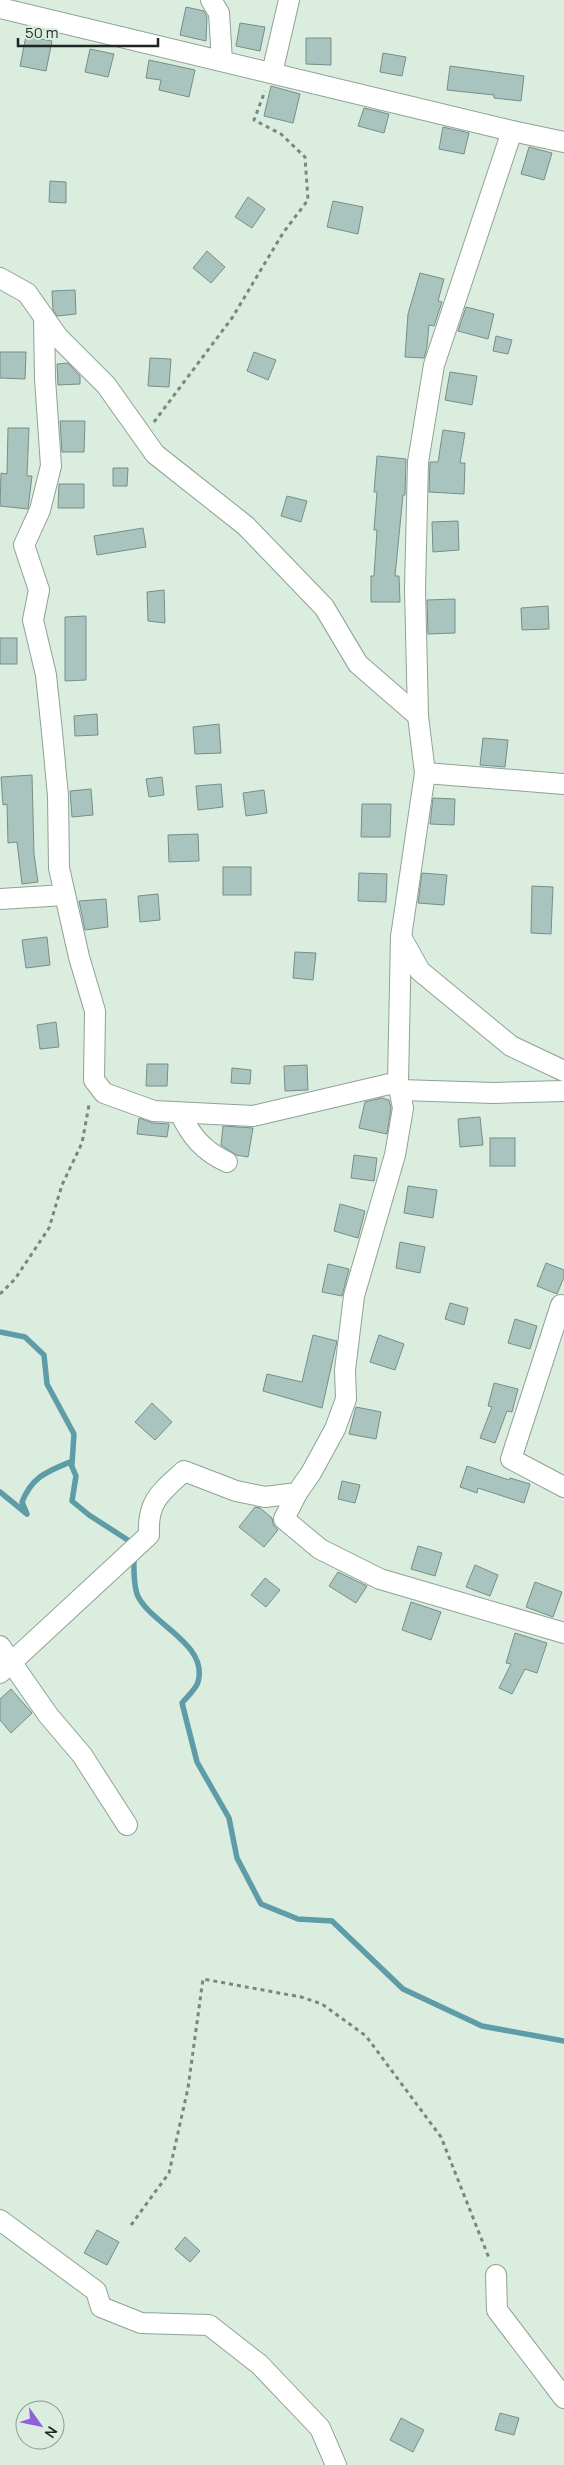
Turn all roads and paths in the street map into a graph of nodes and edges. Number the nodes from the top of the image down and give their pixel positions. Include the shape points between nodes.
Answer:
1 (211, 0) edge
2 (289, 0) edge
3 (0, 8) edge
4 (222, 61) junction
5 (272, 73) junction
6 (512, 131) junction
7 (564, 142) edge
8 (0, 278) edge
9 (44, 317) junction
10 (143, 437) junction
11 (418, 716) junction
12 (425, 773) junction
13 (564, 784) edge
14 (65, 895) junction
15 (0, 899) edge
16 (400, 937) junction
17 (564, 1071) edge
18 (94, 1080) junction
19 (399, 1086) junction
20 (564, 1091) edge
21 (180, 1113) junction
22 (227, 1162) dead end
23 (0, 1294) edge
24 (561, 1305) dead end
25 (564, 1487) edge
26 (297, 1494) junction
27 (564, 1633) edge
28 (0, 1646) edge
29 (6, 1668) edge
30 (126, 1825) dead end
31 (0, 2220) edge
32 (131, 2225) dead end
33 (496, 2275) joint
34 (564, 2398) edge
35 (336, 2465) edge

1 - 4 street via 219,13
2 - 5 street
3 - 4 street
4 - 5 street
5 - 6 street
5 - 10 path via 254,120 281,134 305,157 308,200 283,233 232,318
6 - 7 street
6 - 11 street via 434,365 418,462 415,589
8 - 9 street via 26,293
9 - 10 street via 58,337 106,385
9 - 14 street via 51,466 40,510 24,546 39,590 34,620 46,675 58,796 59,868
10 - 11 street via 155,454 246,526 324,607 358,664
11 - 12 street
12 - 13 street
12 - 16 street
14 - 15 street
14 - 18 street via 95,1011
16 - 17 street via 420,971 511,1046
16 - 19 street
18 - 21 street via 104,1093 154,1111
18 - 23 path via 82,1143 62,1186 50,1228 15,1279
19 - 20 street via 494,1093
19 - 21 street via 252,1116
19 - 26 street via 403,1108 395,1155 354,1296 346,1399 334,1429
21 - 22 street via 190,1134 210,1155
24 - 25 street via 511,1459
26 - 27 street via 284,1519 320,1549 380,1579
26 - 29 street via 265,1497 236,1491 184,1472 156,1497 148,1519 149,1535
28 - 29 street
29 - 30 street via 82,1755
31 - 35 street via 96,2291 101,2307 141,2323 209,2325 259,2364 320,2428
32 - 33 path via 169,2173 188,2088 203,1979 301,1997 322,2004 366,2036 441,2137
33 - 34 street via 497,2310

